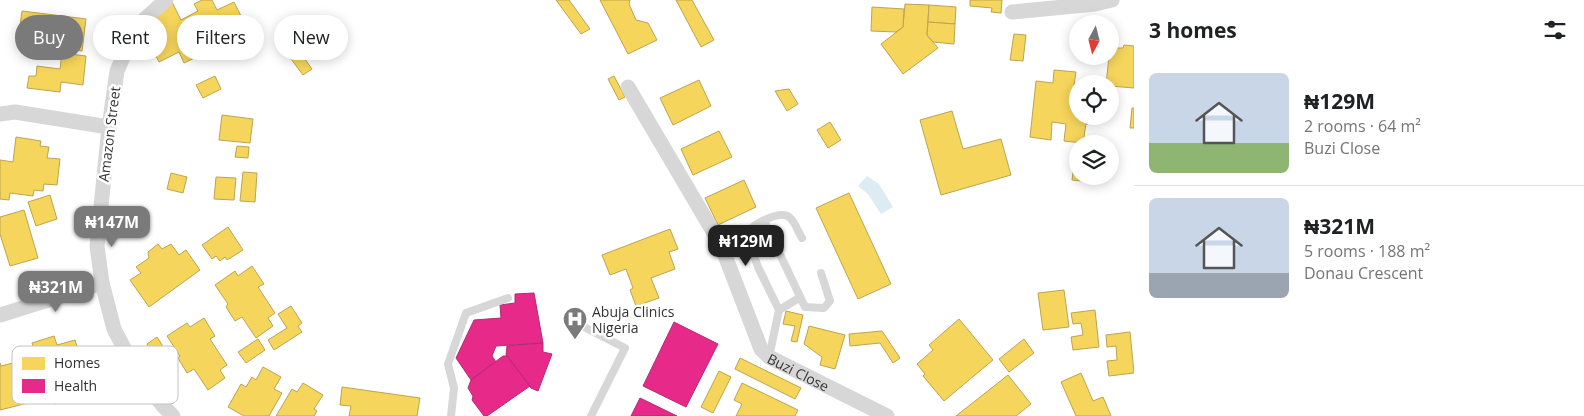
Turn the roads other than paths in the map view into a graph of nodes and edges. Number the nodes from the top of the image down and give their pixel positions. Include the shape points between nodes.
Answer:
1 (166, 0) edge
2 (1112, 0) edge
3 (1012, 12) dead end
4 (628, 87) dead end
5 (0, 114) edge
6 (109, 128) junction
7 (764, 221) junction
8 (802, 238) dead end
9 (821, 272) dead end
10 (102, 283) junction
11 (508, 298) dead end
12 (799, 298) junction
13 (779, 310) junction
14 (0, 315) edge
15 (582, 326) dead end
16 (122, 346) edge
17 (769, 357) junction
18 (162, 404) edge
19 (173, 416) edge
20 (451, 416) edge
21 (591, 416) edge
22 (887, 416) edge

1 - 6 street, Amazon Street via 136,27 117,70
2 - 3 street
4 - 17 street, Buzi Close via 721,245 761,349
5 - 6 street via 14,112
6 - 10 street, Amazon Street via 97,246
7 - 8 lane via 784,214 790,217
7 - 12 lane
7 - 13 lane via 753,226 748,236 758,267
9 - 12 lane via 829,295 827,305 810,309 804,307
10 - 14 street
10 - 16 street, Amazon Street via 114,329
11 - 20 lane via 466,313 448,364 454,388
12 - 13 lane
13 - 17 lane
15 - 21 lane via 625,348
17 - 22 street, Buzi Close
18 - 19 street, Amazon Street

